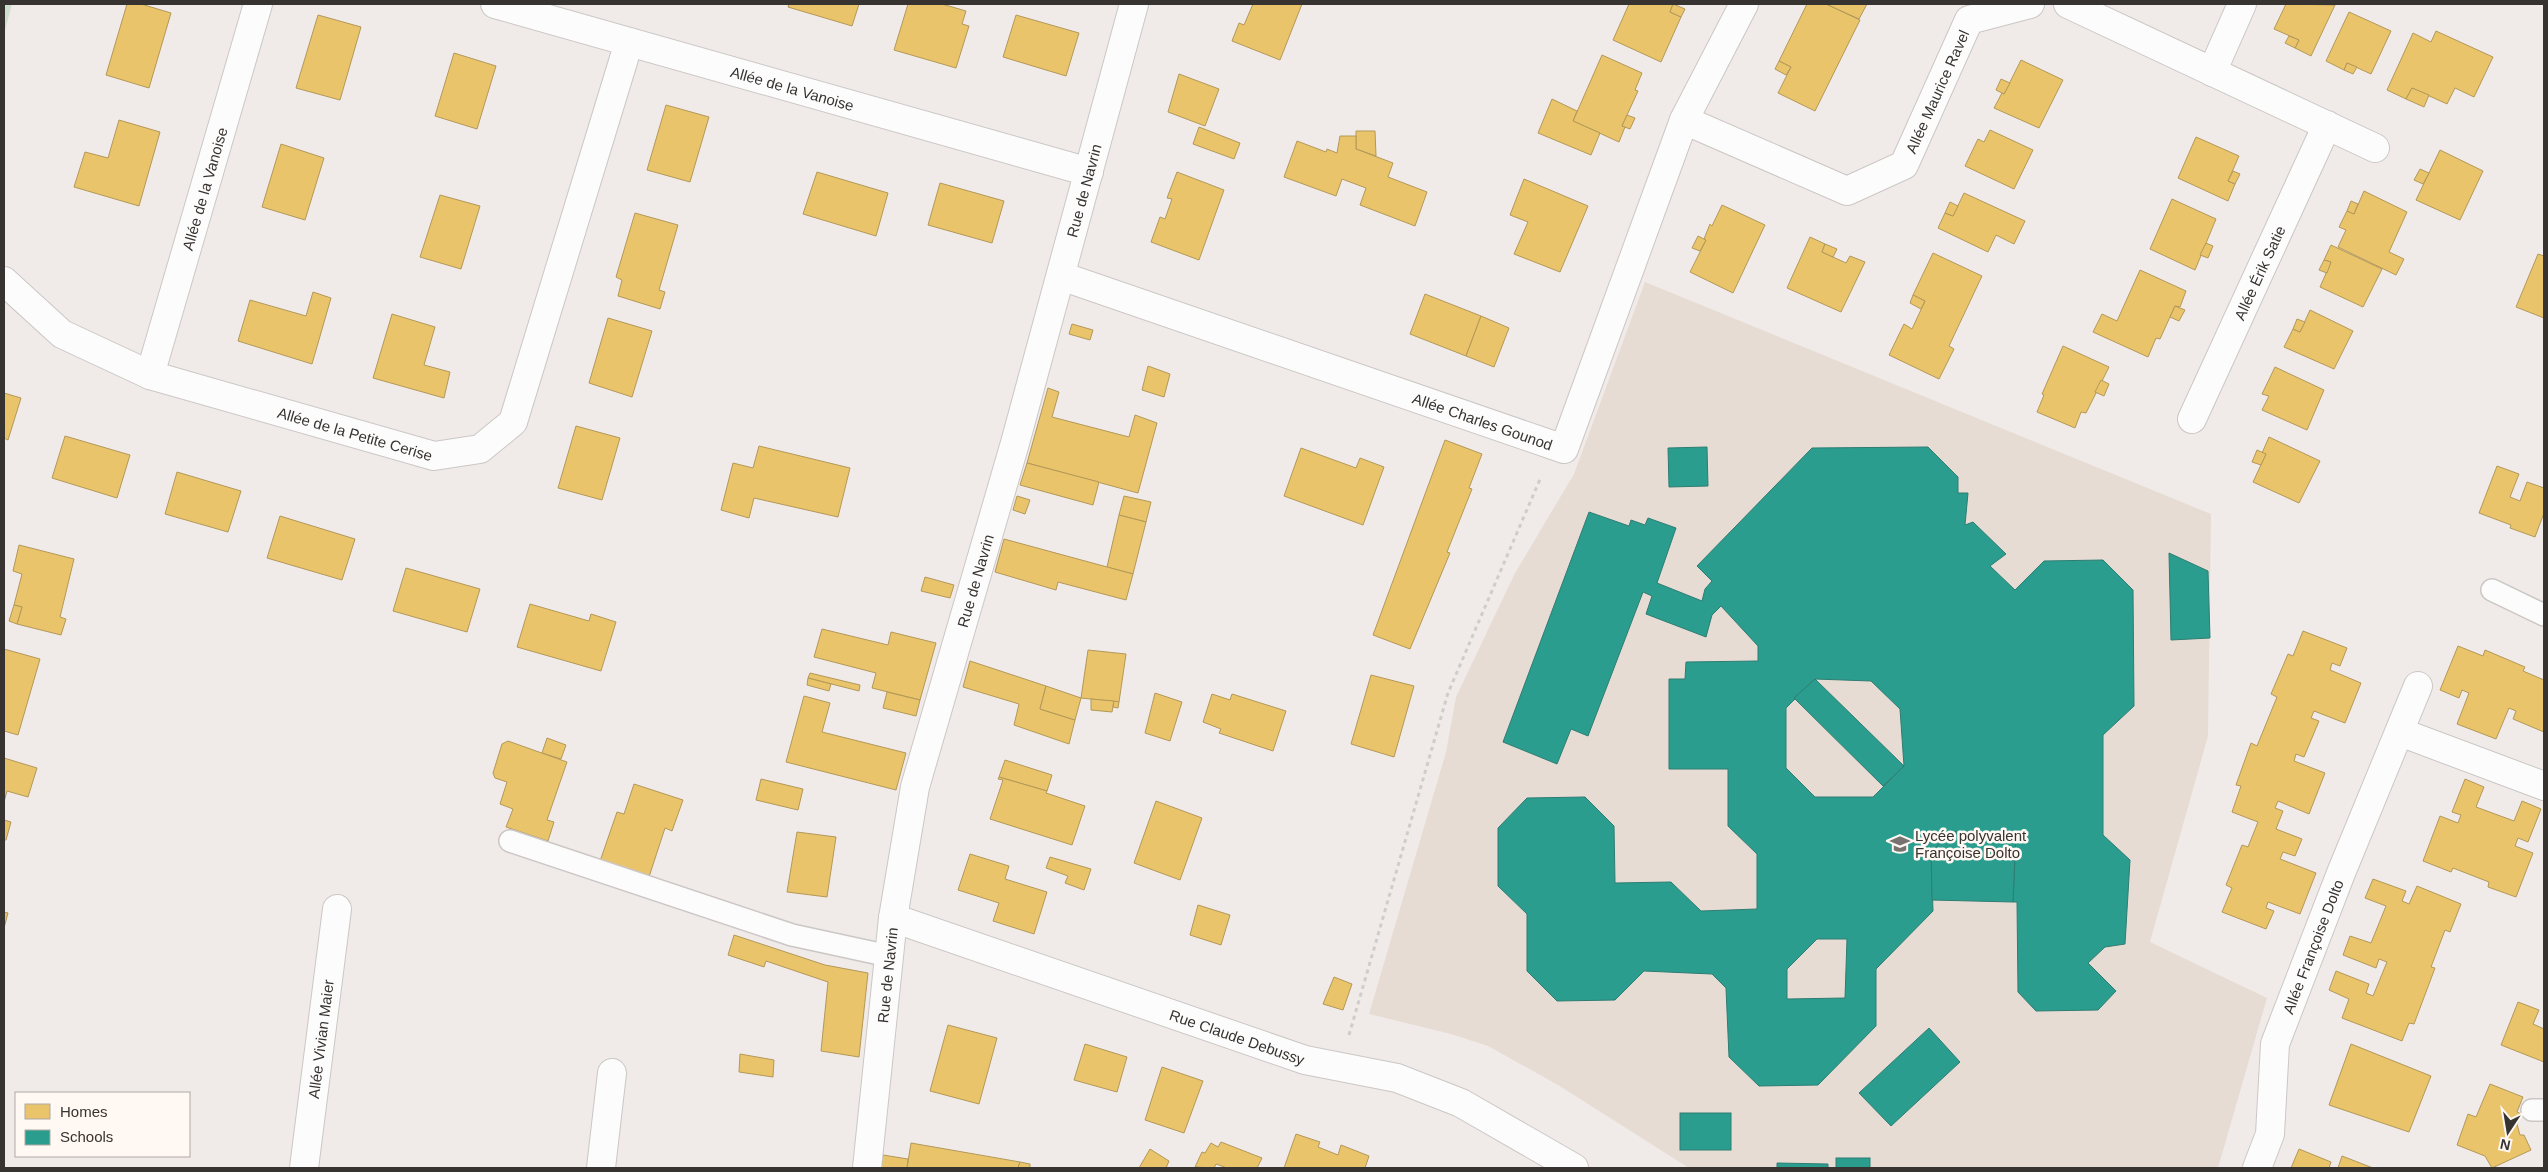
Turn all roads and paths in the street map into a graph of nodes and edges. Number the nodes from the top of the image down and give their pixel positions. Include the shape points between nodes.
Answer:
1 (258, 4) edge
2 (495, 4) edge
3 (1134, 4) edge
4 (1744, 4) edge
5 (2030, 4) edge
6 (2068, 4) edge
7 (2242, 4) edge
8 (629, 42) junction
9 (2212, 72) junction
10 (1684, 120) junction
11 (2327, 125) junction
12 (2375, 148) dead end
13 (1089, 172) junction
14 (1061, 276) junction
15 (4, 281) edge
16 (150, 375) junction
17 (2192, 419) dead end
18 (1554, 446) junction
19 (2492, 590) dead end
20 (2544, 614) edge
21 (2418, 686) dead end
22 (2400, 732) junction
23 (2544, 786) edge
24 (510, 841) dead end
25 (337, 910) dead end
26 (893, 918) junction
27 (889, 956) junction
28 (1340, 1067) junction
29 (612, 1073) dead end
30 (304, 1168) edge
31 (601, 1168) edge
32 (867, 1168) edge
33 (1574, 1168) edge
34 (2256, 1168) edge

1 - 16 street, Allée de la Vanoise
2 - 8 street, Allée de la Vanoise
3 - 13 street, Rue de Navrin
4 - 10 street, Allée Charles Gounod
5 - 10 street, Allée Maurice Ravel via 1969,20 1904,165 1846,191
6 - 9 street
7 - 9 street
8 - 13 street, Allée de la Vanoise
8 - 16 street, Allée de la Petite Cerise via 513,422 480,449 434,456
9 - 11 street
10 - 18 street, Allée Charles Gounod via 1564,450
11 - 12 street
11 - 17 street, Allée Érik Satie
13 - 14 street, Rue de Navrin
14 - 18 street, Allée Charles Gounod
14 - 26 street, Rue de Navrin via 915,787
15 - 16 street, Allée de la Petite Cerise via 62,334
18 - 28 path via 1448,693
19 - 20 lane
21 - 22 street, Allée Françoise Dolto
22 - 23 street
22 - 34 street, Allée Françoise Dolto via 2275,1044 2270,1134
24 - 27 lane via 792,935
25 - 30 street, Allée Vivian Maier
26 - 27 street, Rue de Navrin
26 - 28 street, Rue Claude Debussy via 1305,1060
27 - 32 street, Rue de Navrin
28 - 33 street, Rue Claude Debussy via 1398,1078 1461,1102
29 - 31 street

